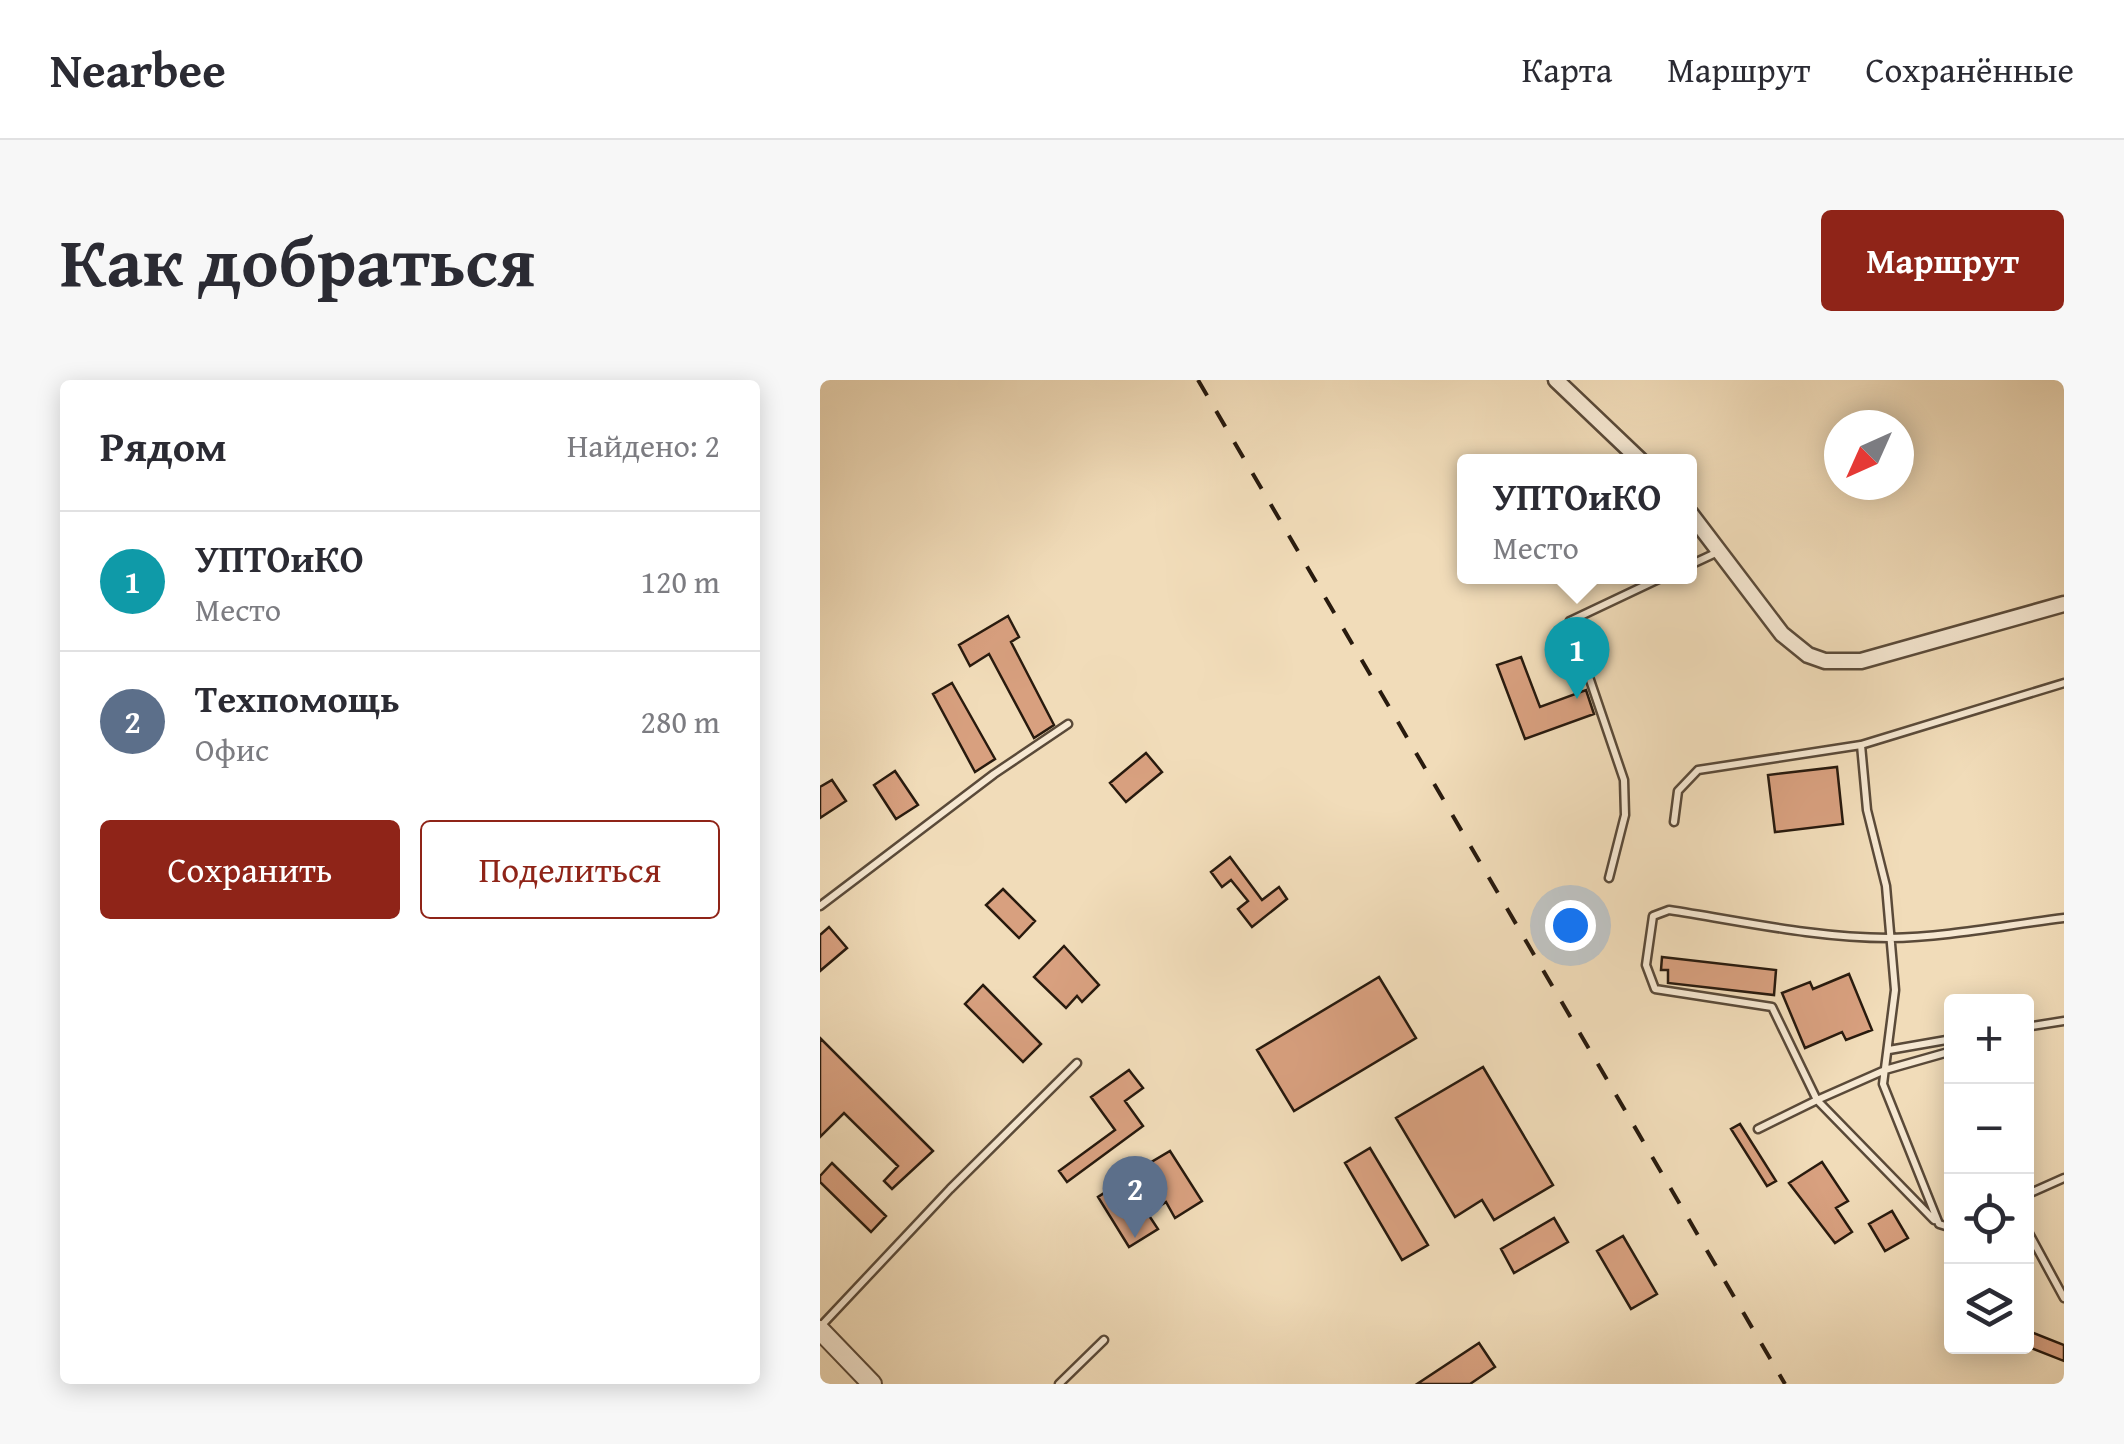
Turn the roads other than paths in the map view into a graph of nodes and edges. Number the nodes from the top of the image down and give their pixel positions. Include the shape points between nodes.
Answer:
1 (1556, 380) edge
2 (1632, 454) edge
3 (1697, 521) edge
4 (1721, 550) junction
5 (1697, 562) edge
6 (1648, 584) edge
7 (2064, 604) edge
8 (2064, 682) edge
9 (1068, 724) dead end
10 (1861, 744) junction
11 (1674, 822) dead end
12 (1609, 878) dead end
13 (820, 906) edge
14 (2064, 918) edge
15 (1890, 938) junction
16 (2064, 1021) edge
17 (2034, 1026) edge
18 (1944, 1041) edge
19 (1889, 1050) junction
20 (1944, 1053) edge
21 (1077, 1063) dead end
22 (1885, 1070) junction
23 (1817, 1100) junction
24 (1758, 1129) dead end
25 (2064, 1178) edge
26 (2034, 1191) edge
27 (1939, 1224) junction
28 (1944, 1226) edge
29 (2034, 1243) edge
30 (2064, 1298) edge
31 (820, 1328) edge
32 (1104, 1340) dead end
33 (872, 1384) edge
34 (1059, 1384) edge

1 - 2 street
3 - 4 street
4 - 5 lane
4 - 7 street via 1782,634 1825,661 1861,661
6 - 12 lane via 1570,621 1624,780 1625,815
8 - 10 lane
9 - 13 lane
10 - 11 lane via 1698,770 1678,790
10 - 15 lane
14 - 15 lane
15 - 19 lane via 1896,1008
15 - 23 lane via 1669,910 1653,916 1646,965 1655,989 1772,1006
16 - 17 lane
18 - 19 lane
19 - 22 lane
20 - 22 lane
21 - 31 lane
22 - 23 lane
22 - 27 lane via 1885,1095
23 - 24 lane
23 - 27 lane
25 - 26 lane
27 - 28 lane
29 - 30 lane
31 - 33 street
32 - 34 lane

